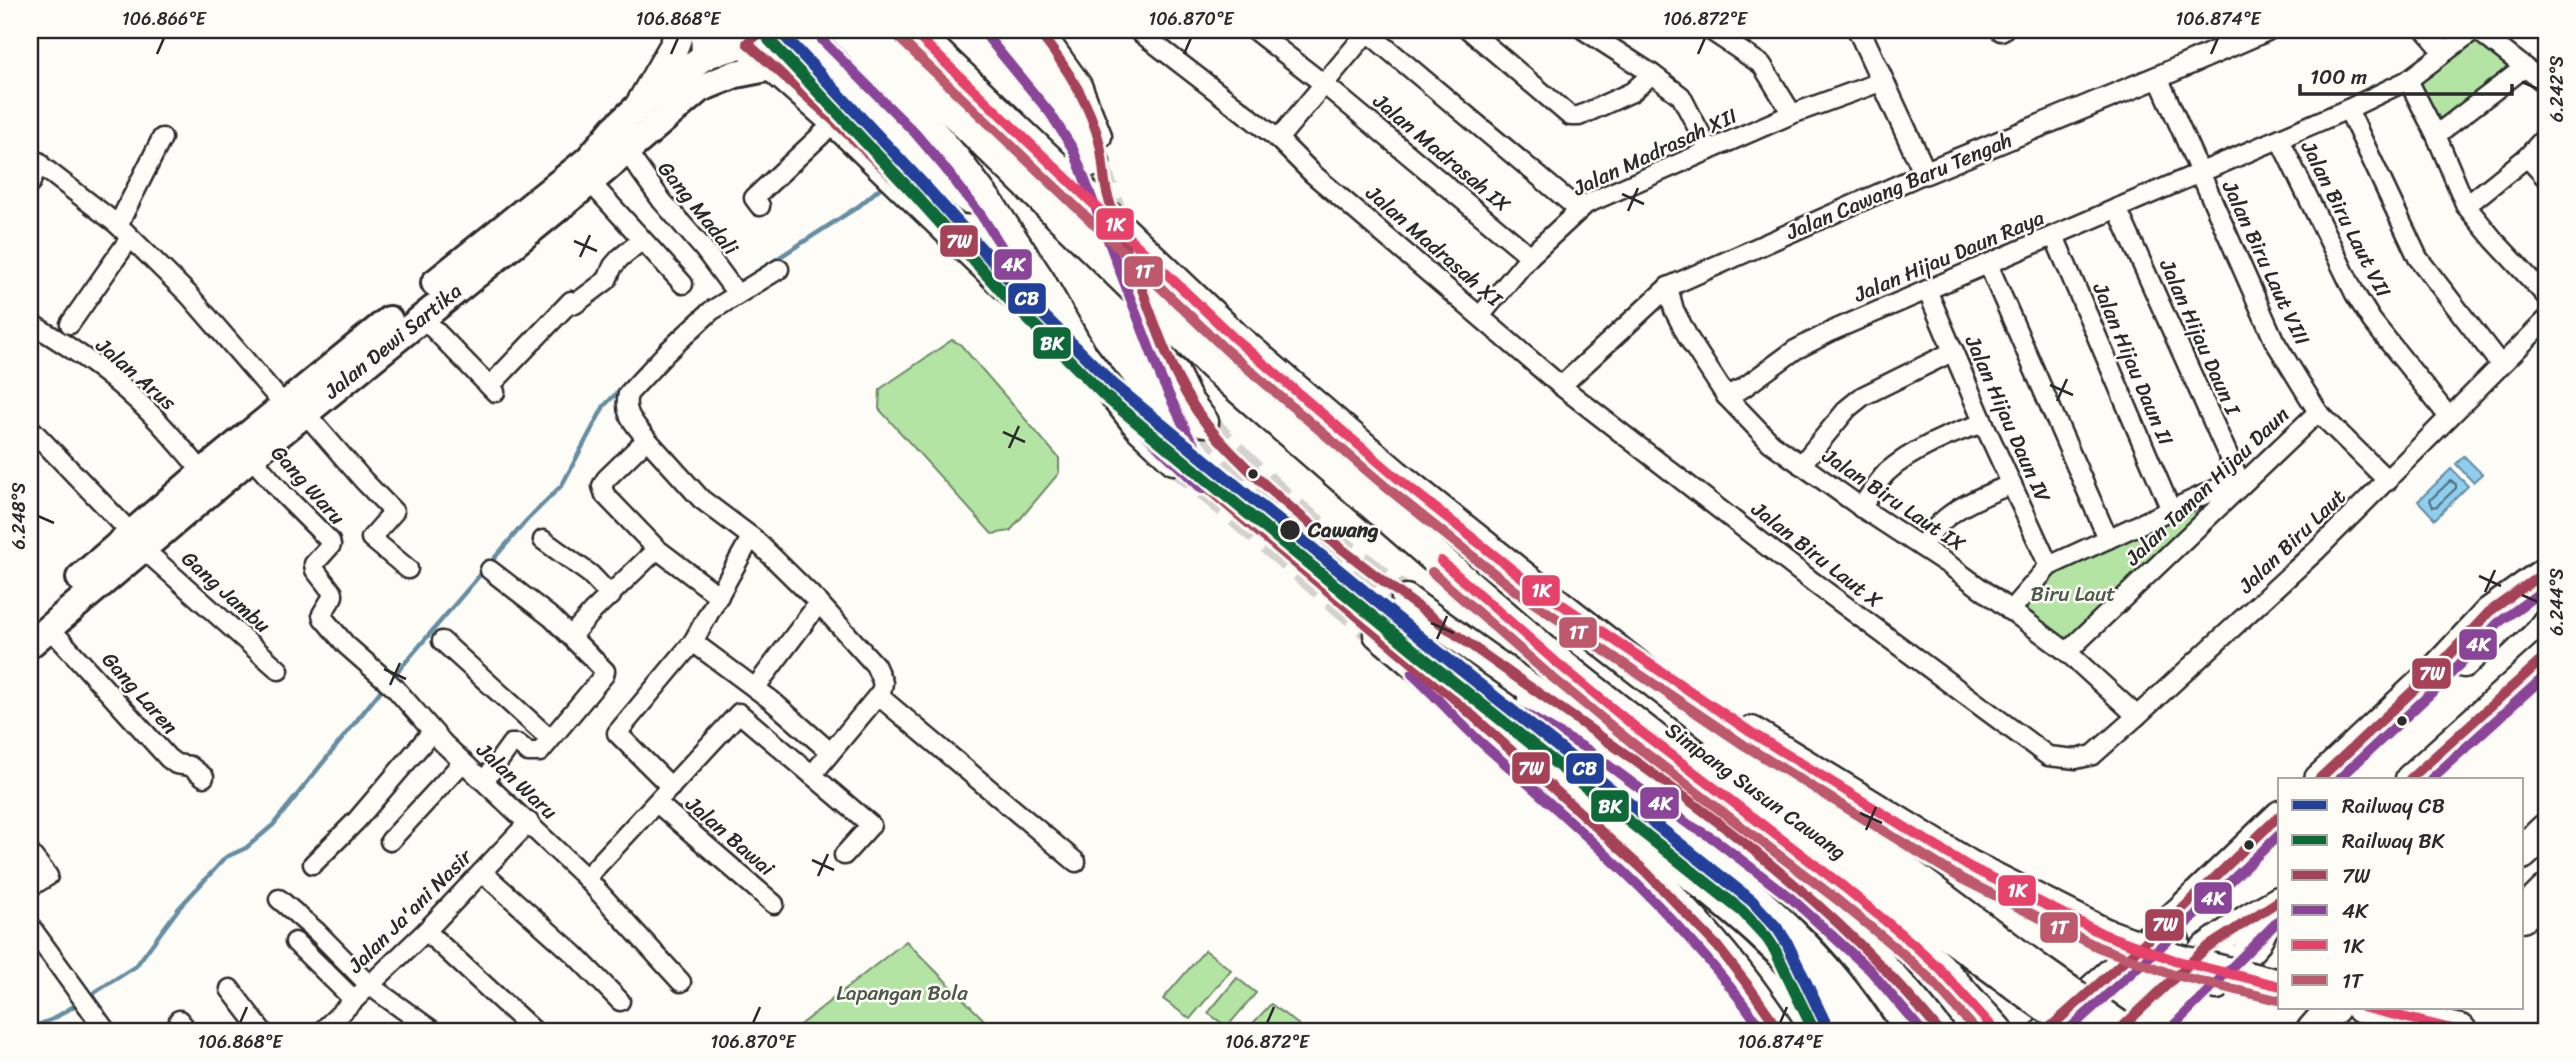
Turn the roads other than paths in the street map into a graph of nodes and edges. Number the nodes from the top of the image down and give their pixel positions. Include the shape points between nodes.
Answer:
1 (680, 30) edge
2 (800, 30) edge
3 (810, 30) edge
4 (832, 30) edge
5 (1000, 30) edge
6 (1037, 30) edge
7 (1137, 30) edge
8 (1254, 30) edge
9 (1471, 30) edge
10 (1584, 30) edge
11 (1710, 30) edge
12 (1860, 30) edge
13 (2266, 30) edge
14 (2425, 30) edge
15 (2476, 30) edge
16 (1367, 31) edge
17 (747, 34) edge
18 (2227, 38) edge
19 (705, 42) edge
20 (873, 45) edge
21 (2444, 52) junction
22 (772, 67) junction
23 (2525, 67) junction
24 (1652, 74) junction
25 (2158, 77) junction
26 (2408, 80) junction
27 (1883, 81) junction
28 (2546, 84) edge
29 (1325, 85) junction
30 (640, 105) junction
31 (2348, 109) junction
32 (1792, 114) junction
33 (835, 122) junction
34 (2436, 135) junction
35 (2546, 136) edge
36 (162, 138) dead end
37 (1278, 139) junction
38 (2280, 140) junction
39 (1709, 150) junction
40 (627, 152) junction
41 (2527, 157) junction
42 (34, 159) edge
43 (1925, 173) junction
44 (2200, 174) junction
45 (2546, 178) edge
46 (590, 182) junction
47 (30, 184) edge
48 (760, 206) dead end
49 (2466, 206) junction
50 (2117, 208) junction
51 (1579, 210) junction
52 (124, 232) junction
53 (2054, 236) junction
54 (642, 240) junction
55 (1530, 256) junction
56 (1987, 264) junction
57 (779, 269) dead end
58 (683, 284) dead end
59 (1668, 287) junction
60 (733, 289) dead end
61 (1927, 289) junction
62 (2546, 296) edge
63 (1480, 316) junction
64 (422, 317) junction
65 (2546, 320) edge
66 (30, 323) edge
67 (70, 324) dead end
68 (1954, 351) junction
69 (1082, 354) junction
70 (2500, 364) junction
71 (1174, 372) tunnel mouth
72 (1561, 386) junction
73 (1726, 396) junction
74 (294, 409) junction
75 (2318, 412) junction
76 (2449, 417) junction
77 (1204, 422) tunnel mouth
78 (1984, 424) junction
79 (30, 428) edge
80 (644, 436) junction
81 (251, 457) junction
82 (1174, 460) tunnel mouth
83 (1801, 465) junction
84 (203, 472) junction
85 (2388, 481) junction
86 (2240, 482) junction
87 (2012, 484) junction
88 (1861, 508) junction
89 (2171, 510) junction
90 (753, 538) junction
91 (2108, 539) junction
92 (137, 540) junction
93 (543, 540) dead end
94 (1922, 547) junction
95 (657, 549) junction
96 (1431, 551) junction
97 (2049, 566) junction
98 (408, 569) dead end
99 (491, 570) dead end
100 (2546, 572) edge
101 (1524, 579) junction
102 (611, 596) junction
103 (719, 596) junction
104 (1406, 599) tunnel mouth
105 (819, 603) junction
106 (2010, 611) junction
107 (322, 614) joint
108 (36, 631) edge
109 (1378, 634) tunnel mouth
110 (571, 636) junction
111 (442, 641) dead end
112 (694, 642) junction
113 (2067, 652) junction
114 (2546, 656) edge
115 (1500, 669) junction
116 (279, 670) dead end
117 (755, 688) junction
118 (880, 693) junction
119 (2137, 716) junction
120 (432, 732) junction
121 (1491, 732) junction
122 (550, 739) junction
123 (830, 752) junction
124 (2048, 756) joint
125 (463, 762) junction
126 (812, 775) junction
127 (204, 777) dead end
128 (2320, 778) edge
129 (2345, 778) edge
130 (2411, 778) edge
131 (485, 780) junction
132 (670, 787) junction
133 (657, 803) junction
134 (2278, 817) edge
135 (529, 822) junction
136 (2546, 830) edge
137 (390, 841) dead end
138 (2278, 842) edge
139 (2524, 851) edge
140 (30, 853) edge
141 (844, 855) dead end
142 (1076, 862) dead end
143 (313, 864) dead end
144 (482, 872) junction
145 (586, 878) junction
146 (30, 887) edge
147 (2546, 892) edge
148 (279, 899) dead end
149 (2278, 901) edge
150 (2278, 902) edge
151 (774, 904) dead end
152 (2278, 904) edge
153 (2524, 914) edge
154 (30, 926) edge
155 (426, 931) junction
156 (295, 942) dead end
157 (1805, 960) junction
158 (2027, 978) junction
159 (681, 982) dead end
160 (2273, 984) edge
161 (369, 985) junction
162 (230, 989) dead end
163 (354, 1000) junction
164 (620, 1001) dead end
165 (2332, 1009) edge
166 (2374, 1010) edge
167 (430, 1030) edge
168 (106, 1031) edge
169 (262, 1031) edge
170 (322, 1031) edge
171 (534, 1031) edge
172 (1780, 1031) edge
173 (1845, 1031) edge
174 (1874, 1031) edge
175 (1939, 1031) edge
176 (1996, 1031) edge
177 (2046, 1031) edge
178 (2080, 1031) edge
179 (2118, 1031) edge
180 (2124, 1031) edge
181 (2148, 1031) edge
182 (2170, 1031) edge
183 (2313, 1031) edge
184 (2460, 1031) edge

1 - 30 highway
2 - 20 highway, bridge
3 - 22 main road
4 - 20 highway
5 - 6 highway via 1061,105 1098,161 1098,138 1077,86
7 - 37 street, Jalan Madrasah XI
8 - 29 street, Jalan Madrasah IX
9 - 24 street via 1570,116 1632,92
10 - 24 street
11 - 32 street via 1762,65
12 - 27 street
13 - 18 street, Jalan Cawang Baru Tengah
14 - 21 street
15 - 21 street, Jalan Hijau Daun Raya
15 - 23 street
16 - 29 street
16 - 51 street
17 - 19 main road, Jalan Dewi Sartika
17 - 22 highway
18 - 25 street, Jalan Cawang Baru Tengah
19 - 30 main road, Jalan Dewi Sartika
20 - 69 highway via 1026,259
20 - 96 highway via 1214,365
20 - 101 highway
21 - 26 street, Jalan Hijau Daun Raya
22 - 33 highway
22 - 40 main road, Jalan Dewi Sartika via 736,74 699,89
23 - 28 street
23 - 34 street
24 - 39 street via 1686,102
25 - 43 street, Jalan Cawang Baru Tengah
25 - 44 street, Jalan Biru Laut VIII
26 - 31 street, Jalan Hijau Daun Raya
26 - 34 street
27 - 32 street, Jalan Madrasah XII
27 - 43 street
29 - 37 street
29 - 55 street, Jalan Madrasah IX
30 - 74 main road, Jalan Dewi Sartika via 588,160
31 - 38 street, Jalan Hijau Daun Raya
31 - 70 street via 2418,258
32 - 39 street, Jalan Madrasah XII
33 - 48 street via 754,198
33 - 69 highway via 1046,326
34 - 49 street
35 - 41 street
36 - 52 street
37 - 63 street, Jalan Madrasah XI
38 - 44 street, Jalan Hijau Daun Raya
38 - 76 street, Jalan Biru Laut VII via 2355,294
39 - 51 street, Jalan Madrasah XII
40 - 46 main road, Jalan Dewi Sartika
40 - 60 street, Gang Madali
41 - 45 street
41 - 49 street
42 - 47 street
42 - 52 street
43 - 59 street, Jalan Cawang Baru Tengah
44 - 50 street, Jalan Hijau Daun Raya
44 - 75 street, Jalan Biru Laut VIII via 2274,340
46 - 54 street
46 - 64 main road, Jalan Dewi Sartika
49 - 62 street
50 - 53 street, Jalan Hijau Daun Raya
50 - 86 street, Jalan Hijau Daun I
51 - 55 street, Jalan Madrasah XII
52 - 67 street
52 - 74 street
53 - 56 street, Jalan Hijau Daun Raya
53 - 89 street, Jalan Hijau Daun II
54 - 58 street
54 - 64 street via 613,266 607,280 575,304 571,301 492,389
55 - 63 street, Jalan Madrasah XII
56 - 61 street, Jalan Hijau Daun Raya
56 - 91 street
57 - 80 street via 711,311 628,394 628,416
59 - 72 street, Jalan Cawang Baru Tengah
59 - 73 street, Jalan Biru Laut IX via 1689,339
61 - 68 street, Jalan Hijau Daun IV
61 - 73 street, Jalan Hijau Daun Raya via 1795,350
63 - 72 street, Jalan Madrasah XI
64 - 74 main road, Jalan Dewi Sartika
65 - 70 street, Jalan Biru Laut
66 - 84 street, Jalan Arus via 107,375 151,413
68 - 78 street, Jalan Hijau Daun IV
68 - 83 street via 1863,396
69 - 82 highway via 1139,427
70 - 76 street, Jalan Biru Laut
71 - 77 highway
72 - 124 street, Jalan Biru Laut X
73 - 83 street, Jalan Biru Laut IX via 1771,443
74 - 81 main road, Jalan Dewi Sartika
74 - 84 main road, Jalan Dewi Sartika
74 - 98 street via 394,513 371,538
75 - 85 street, Jalan Biru Laut VIII
75 - 86 street, Jalan Taman Hijau Daun
76 - 85 street, Jalan Biru Laut
78 - 87 street, Jalan Hijau Daun IV
78 - 88 street via 1964,428 1898,463 1884,474
79 - 92 street, Gang Jambu
80 - 90 street via 701,499
80 - 95 street via 644,442 602,486 605,495
81 - 92 main road, Jalan Dewi Sartika
81 - 107 street, Gang Waru via 330,541 314,564 332,593
83 - 88 street, Jalan Biru Laut IX
84 - 92 main road, Jalan Dewi Sartika
85 - 119 street, Jalan Biru Laut
86 - 89 street, Jalan Taman Hijau Daun
86 - 113 street, Jalan Taman Hijau Daun
87 - 94 street via 1947,515
87 - 97 street, Jalan Hijau Daun IV
88 - 94 street, Jalan Biru Laut IX
89 - 91 street, Jalan Taman Hijau Daun
90 - 103 street
90 - 105 street
91 - 97 street, Jalan Taman Hijau Daun
92 - 108 main road, Jalan Dewi Sartika
92 - 116 street, Gang Jambu
93 - 102 street via 590,574
94 - 106 street, Jalan Biru Laut IX
95 - 102 street
95 - 103 street
96 - 158 highway, Simpang Susun Cawang
96 - 176 highway via 1640,731 1881,917 1939,968
97 - 106 street, Jalan Taman Hijau Daun
99 - 110 street
100 - 128 highway via 2489,612 2433,672
100 - 129 highway via 2514,615
101 - 158 highway, Simpang Susun Cawang
101 - 160 highway, bridge via 1725,716 1968,866 2103,934 2174,960
102 - 110 street
103 - 112 street
104 - 115 highway
105 - 117 street
105 - 118 street via 875,665 883,683
106 - 113 street, Jalan Biru Laut IX
107 - 120 street, Jalan Waru via 346,645 390,682
108 - 127 street, Gang Laren via 168,758
109 - 121 highway
110 - 122 street via 605,671
111 - 122 street
112 - 117 street
112 - 132 street via 617,733
113 - 119 street, Jalan Biru Laut IX
114 - 130 highway
115 - 157 main road via 1588,753 1770,907
115 - 175 highway via 1626,755 1801,888 1880,960
117 - 123 street
118 - 123 street
118 - 142 street
119 - 124 street, Jalan Biru Laut via 2093,755 2071,759
120 - 125 street, Jalan Waru
120 - 143 street
121 - 157 main road
121 - 172 highway via 1675,900
122 - 131 street via 535,754 511,744
123 - 126 street
125 - 131 street, Jalan Waru
125 - 137 street
126 - 132 street via 739,713
126 - 141 street via 871,825
131 - 135 street, Jalan Waru
132 - 133 street
133 - 145 street
133 - 151 street, Jalan Bawai
134 - 177 highway
135 - 144 street, Jalan Ja'ani Nasir
135 - 145 street, Jalan Waru
136 - 139 highway
138 - 178 highway
140 - 146 street via 48,876
144 - 155 street, Jalan Ja'ani Nasir
144 - 164 street
145 - 159 street, Jalan Waru
147 - 153 highway
148 - 161 street
149 - 179 highway via 2206,948
150 - 181 highway
152 - 182 highway via 2249,951
154 - 168 street
155 - 161 street, Jalan Ja'ani Nasir
155 - 171 street
156 - 163 street
157 - 173 main road
157 - 174 main road via 1838,980
158 - 178 highway, Simpang Susun Cawang, bridge
158 - 180 highway, Simpang Susun Cawang, bridge
161 - 163 street, Jalan Ja'ani Nasir
161 - 167 street
162 - 169 street
163 - 170 street, Jalan Ja'ani Nasir
165 - 183 highway
166 - 184 highway

